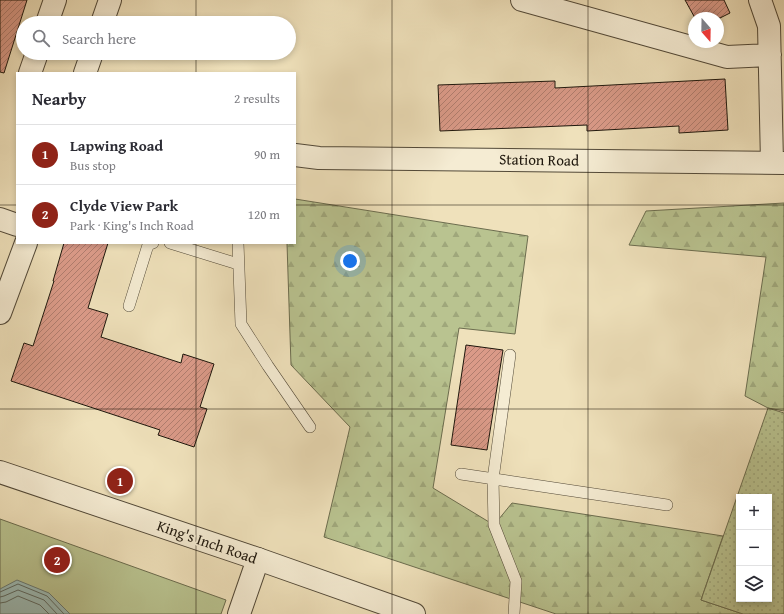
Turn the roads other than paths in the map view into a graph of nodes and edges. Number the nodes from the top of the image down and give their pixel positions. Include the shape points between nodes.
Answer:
1 (55, 0) edge
2 (110, 0) edge
3 (522, 0) edge
4 (760, 0) edge
5 (49, 16) edge
6 (104, 16) edge
7 (770, 55) junction
8 (35, 60) edge
9 (90, 60) edge
10 (30, 72) edge
11 (85, 72) edge
12 (296, 156) edge
13 (778, 163) edge
14 (0, 219) edge
15 (16, 224) edge
16 (26, 244) edge
17 (150, 244) edge
18 (173, 244) edge
19 (238, 244) edge
20 (238, 264) junction
21 (129, 306) dead end
22 (0, 313) edge
23 (510, 355) dead end
24 (310, 427) dead end
25 (0, 472) edge
26 (461, 474) dead end
27 (493, 479) junction
28 (667, 505) dead end
29 (258, 559) junction
30 (239, 614) edge
31 (414, 614) edge
32 (514, 614) edge

1 - 5 street
2 - 6 street
3 - 7 street via 727,57
4 - 7 street via 769,26
7 - 13 street
8 - 10 street
9 - 11 street
12 - 13 street, Station Road
14 - 15 street
16 - 22 street
17 - 21 lane via 148,245
18 - 20 lane
19 - 20 lane
20 - 24 lane via 241,324
23 - 27 lane
25 - 29 street, King's Inch Road
26 - 27 lane
27 - 28 lane
27 - 32 lane via 494,525 516,581
29 - 30 street
29 - 31 street, King's Inch Road

